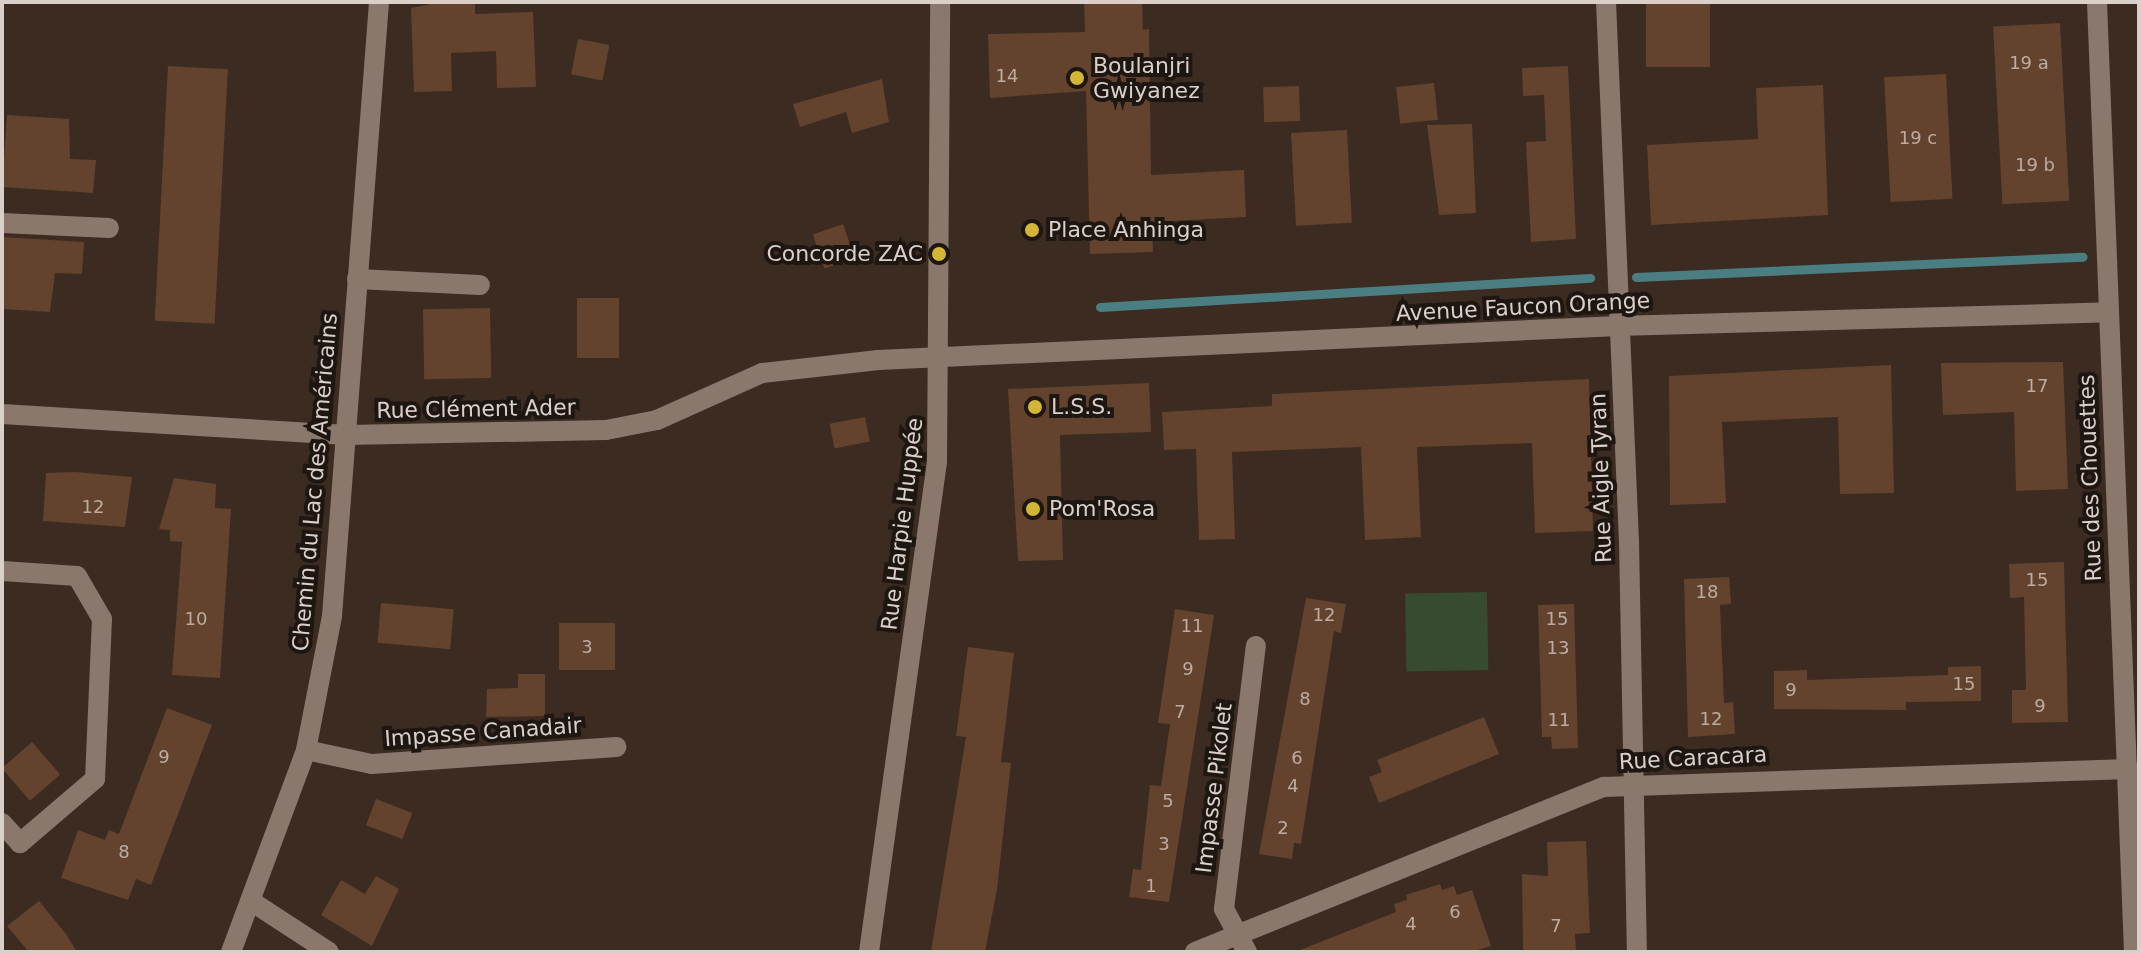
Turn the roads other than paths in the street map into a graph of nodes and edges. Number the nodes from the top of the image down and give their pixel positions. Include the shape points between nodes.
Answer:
1 (379, 2) edge
2 (940, 2) edge
3 (1606, 2) edge
4 (2097, 2) edge
5 (2, 223) edge
6 (109, 228) dead end
7 (357, 279) junction
8 (480, 285) dead end
9 (2109, 312) junction
10 (1618, 326) junction
11 (940, 358) junction
12 (2, 414) edge
13 (346, 435) junction
14 (2, 571) edge
15 (1256, 646) dead end
16 (616, 747) dead end
17 (306, 750) junction
18 (2129, 769) junction
19 (1629, 783) junction
20 (2, 823) edge
21 (251, 901) junction
22 (1243, 942) edge
23 (231, 952) edge
24 (329, 952) edge
25 (869, 952) edge
26 (1195, 952) edge
27 (1637, 952) edge
28 (2134, 952) edge

1 - 7 street, Chemin du Lac des Américains
2 - 11 street, Rue Harpie Huppée
3 - 10 street, Rue Aigle Tyran
4 - 9 street, Rue des Chouettes
5 - 6 street
7 - 8 street
7 - 13 street, Chemin du Lac des Américains
9 - 10 street, Avenue Faucon Orange
9 - 18 street, Rue des Chouettes
10 - 11 street, Avenue Faucon Orange
10 - 19 street, Rue Aigle Tyran via 1629,541
11 - 13 street, Rue Clément Ader via 762,373 657,420 606,430
11 - 25 street, Rue Harpie Huppée via 937,462
12 - 13 street, Rue Clément Ader
13 - 17 street, Chemin du Lac des Américains via 332,616
14 - 20 street via 77,576 102,619 95,779 20,843
15 - 22 street, Impasse Pikolet via 1224,909
16 - 17 street, Impasse Canadair via 372,764
17 - 21 street, Chemin du Lac des Américains
18 - 19 street, Rue Caracara
18 - 28 street, Rue des Chouettes
19 - 22 street, Rue Caracara via 1587,791
19 - 27 street, Rue Aigle Tyran
21 - 23 street, Chemin du Lac des Américains
21 - 24 street
22 - 26 street, Rue Caracara

